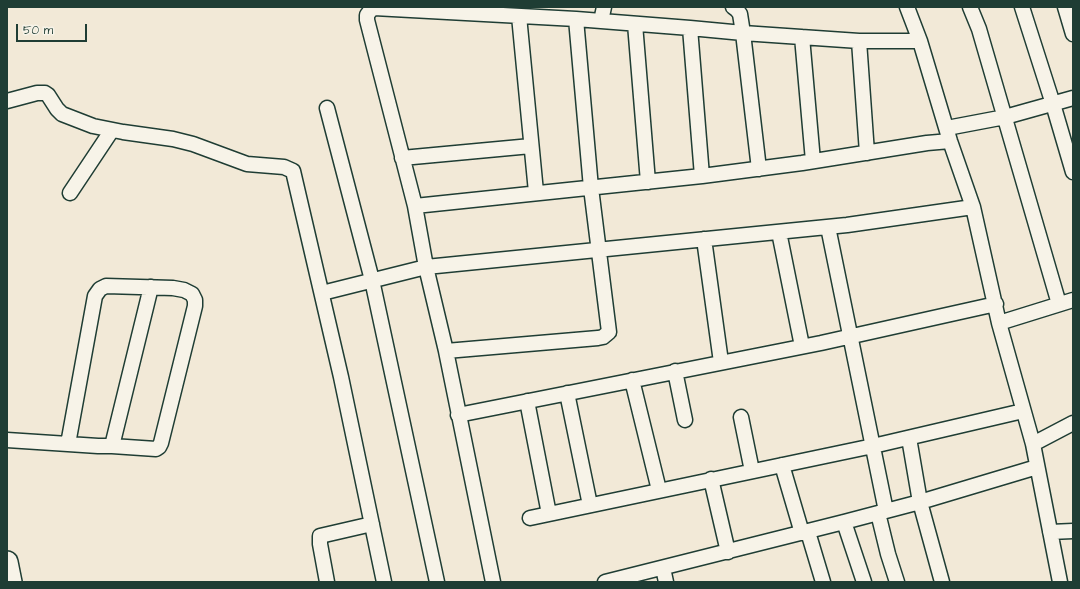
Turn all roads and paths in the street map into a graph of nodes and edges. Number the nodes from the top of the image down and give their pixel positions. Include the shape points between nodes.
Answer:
1 (604, 7) edge
2 (733, 7) edge
3 (907, 7) edge
4 (970, 7) edge
5 (1022, 7) edge
6 (1064, 7) edge
7 (374, 8) edge
8 (519, 16) junction
9 (576, 19) junction
10 (601, 22) junction
11 (635, 24) junction
12 (690, 28) junction
13 (743, 33) junction
14 (1073, 34) edge
15 (802, 37) junction
16 (859, 41) junction
17 (920, 41) junction
18 (1073, 98) edge
19 (7, 101) edge
20 (1053, 104) junction
21 (327, 108) dead end
22 (1005, 117) junction
23 (112, 130) junction
24 (948, 134) junction
25 (531, 146) junction
26 (867, 153) junction
27 (402, 158) junction
28 (813, 161) junction
29 (759, 169) junction
30 (1073, 172) edge
31 (702, 176) junction
32 (648, 182) junction
33 (591, 188) junction
34 (536, 192) junction
35 (70, 193) dead end
36 (415, 206) junction
37 (973, 207) junction
38 (828, 227) junction
39 (779, 232) junction
40 (704, 239) junction
41 (599, 249) junction
42 (426, 266) junction
43 (372, 280) junction
44 (151, 287) junction
45 (322, 293) junction
46 (1073, 300) edge
47 (996, 304) junction
48 (1059, 304) junction
49 (1000, 323) junction
50 (852, 336) junction
51 (802, 346) junction
52 (446, 351) junction
53 (721, 362) junction
54 (676, 371) junction
55 (632, 380) junction
56 (567, 393) junction
57 (527, 401) junction
58 (1023, 411) junction
59 (458, 415) junction
60 (741, 417) dead end
61 (685, 420) dead end
62 (1073, 423) edge
63 (909, 438) junction
64 (7, 440) edge
65 (68, 444) junction
66 (1033, 444) junction
67 (112, 446) junction
68 (873, 446) junction
69 (782, 465) junction
70 (1037, 467) junction
71 (752, 471) junction
72 (711, 479) junction
73 (659, 490) junction
74 (920, 502) junction
75 (590, 505) junction
76 (882, 512) junction
77 (549, 514) junction
78 (530, 518) dead end
79 (844, 522) junction
80 (372, 524) junction
81 (1073, 531) edge
82 (805, 532) junction
83 (1050, 532) junction
84 (728, 552) junction
85 (7, 562) edge
86 (663, 568) junction
87 (11, 582) edge
88 (327, 582) edge
89 (384, 582) edge
90 (437, 582) edge
91 (493, 582) edge
92 (605, 582) edge
93 (666, 582) edge
94 (822, 582) edge
95 (864, 582) edge
96 (897, 582) edge
97 (942, 582) edge
98 (1060, 582) edge

1 - 10 street
2 - 13 street via 740,14
3 - 17 street
4 - 22 street
5 - 20 street
6 - 14 street
7 - 8 street
7 - 27 street via 367,15 367,20
8 - 9 street
8 - 25 street
9 - 10 street
9 - 33 street
10 - 11 street
11 - 12 street
11 - 32 street
12 - 13 street
12 - 31 street
13 - 15 street
13 - 29 street
15 - 16 street
15 - 28 street
16 - 17 street
16 - 26 street
17 - 24 street
18 - 20 street
19 - 23 street via 45,93 62,114 92,126
20 - 22 street
20 - 30 street
21 - 43 street
22 - 24 street
22 - 48 street
23 - 35 street
23 - 45 street via 173,139 247,164 284,167 294,171
24 - 26 street via 928,143
24 - 37 street
25 - 27 street
25 - 34 street
26 - 28 street
27 - 36 street
28 - 29 street
29 - 31 street
31 - 32 street
32 - 33 street
33 - 34 street
33 - 41 street
34 - 36 street
36 - 42 street
37 - 38 street
37 - 47 street
38 - 39 street
38 - 50 street
39 - 40 street
39 - 51 street
40 - 41 street
40 - 53 street
41 - 42 street
41 - 52 street via 609,328 607,335 598,338
42 - 43 street
42 - 52 street
43 - 45 street
43 - 90 street
44 - 65 street via 106,286 95,296
44 - 67 street
44 - 67 street via 184,290 192,294 195,300 162,444 156,449
45 - 80 street
46 - 48 street
47 - 49 street
47 - 50 street
48 - 49 street
49 - 58 street
50 - 51 street
50 - 68 street
51 - 53 street
52 - 59 street
53 - 54 street
54 - 55 street
54 - 61 street
55 - 56 street
55 - 73 street
56 - 57 street
56 - 75 street
57 - 59 street
57 - 77 street
58 - 63 street
58 - 66 street
59 - 91 street
60 - 71 street
62 - 66 street
63 - 68 street
63 - 74 street
64 - 65 street
65 - 67 street
66 - 70 street
68 - 69 street
68 - 76 street
69 - 71 street
69 - 82 street
70 - 74 street
70 - 83 street
71 - 72 street
72 - 73 street
72 - 84 street
73 - 75 street
74 - 76 street
74 - 97 street
75 - 77 street
76 - 79 street
76 - 96 street via 888,554
77 - 78 street
79 - 82 street
79 - 95 street
80 - 88 street via 320,536
80 - 89 street
81 - 83 street
82 - 84 street
82 - 94 street
83 - 98 street
84 - 86 street
85 - 87 highway
86 - 92 street
86 - 93 street

